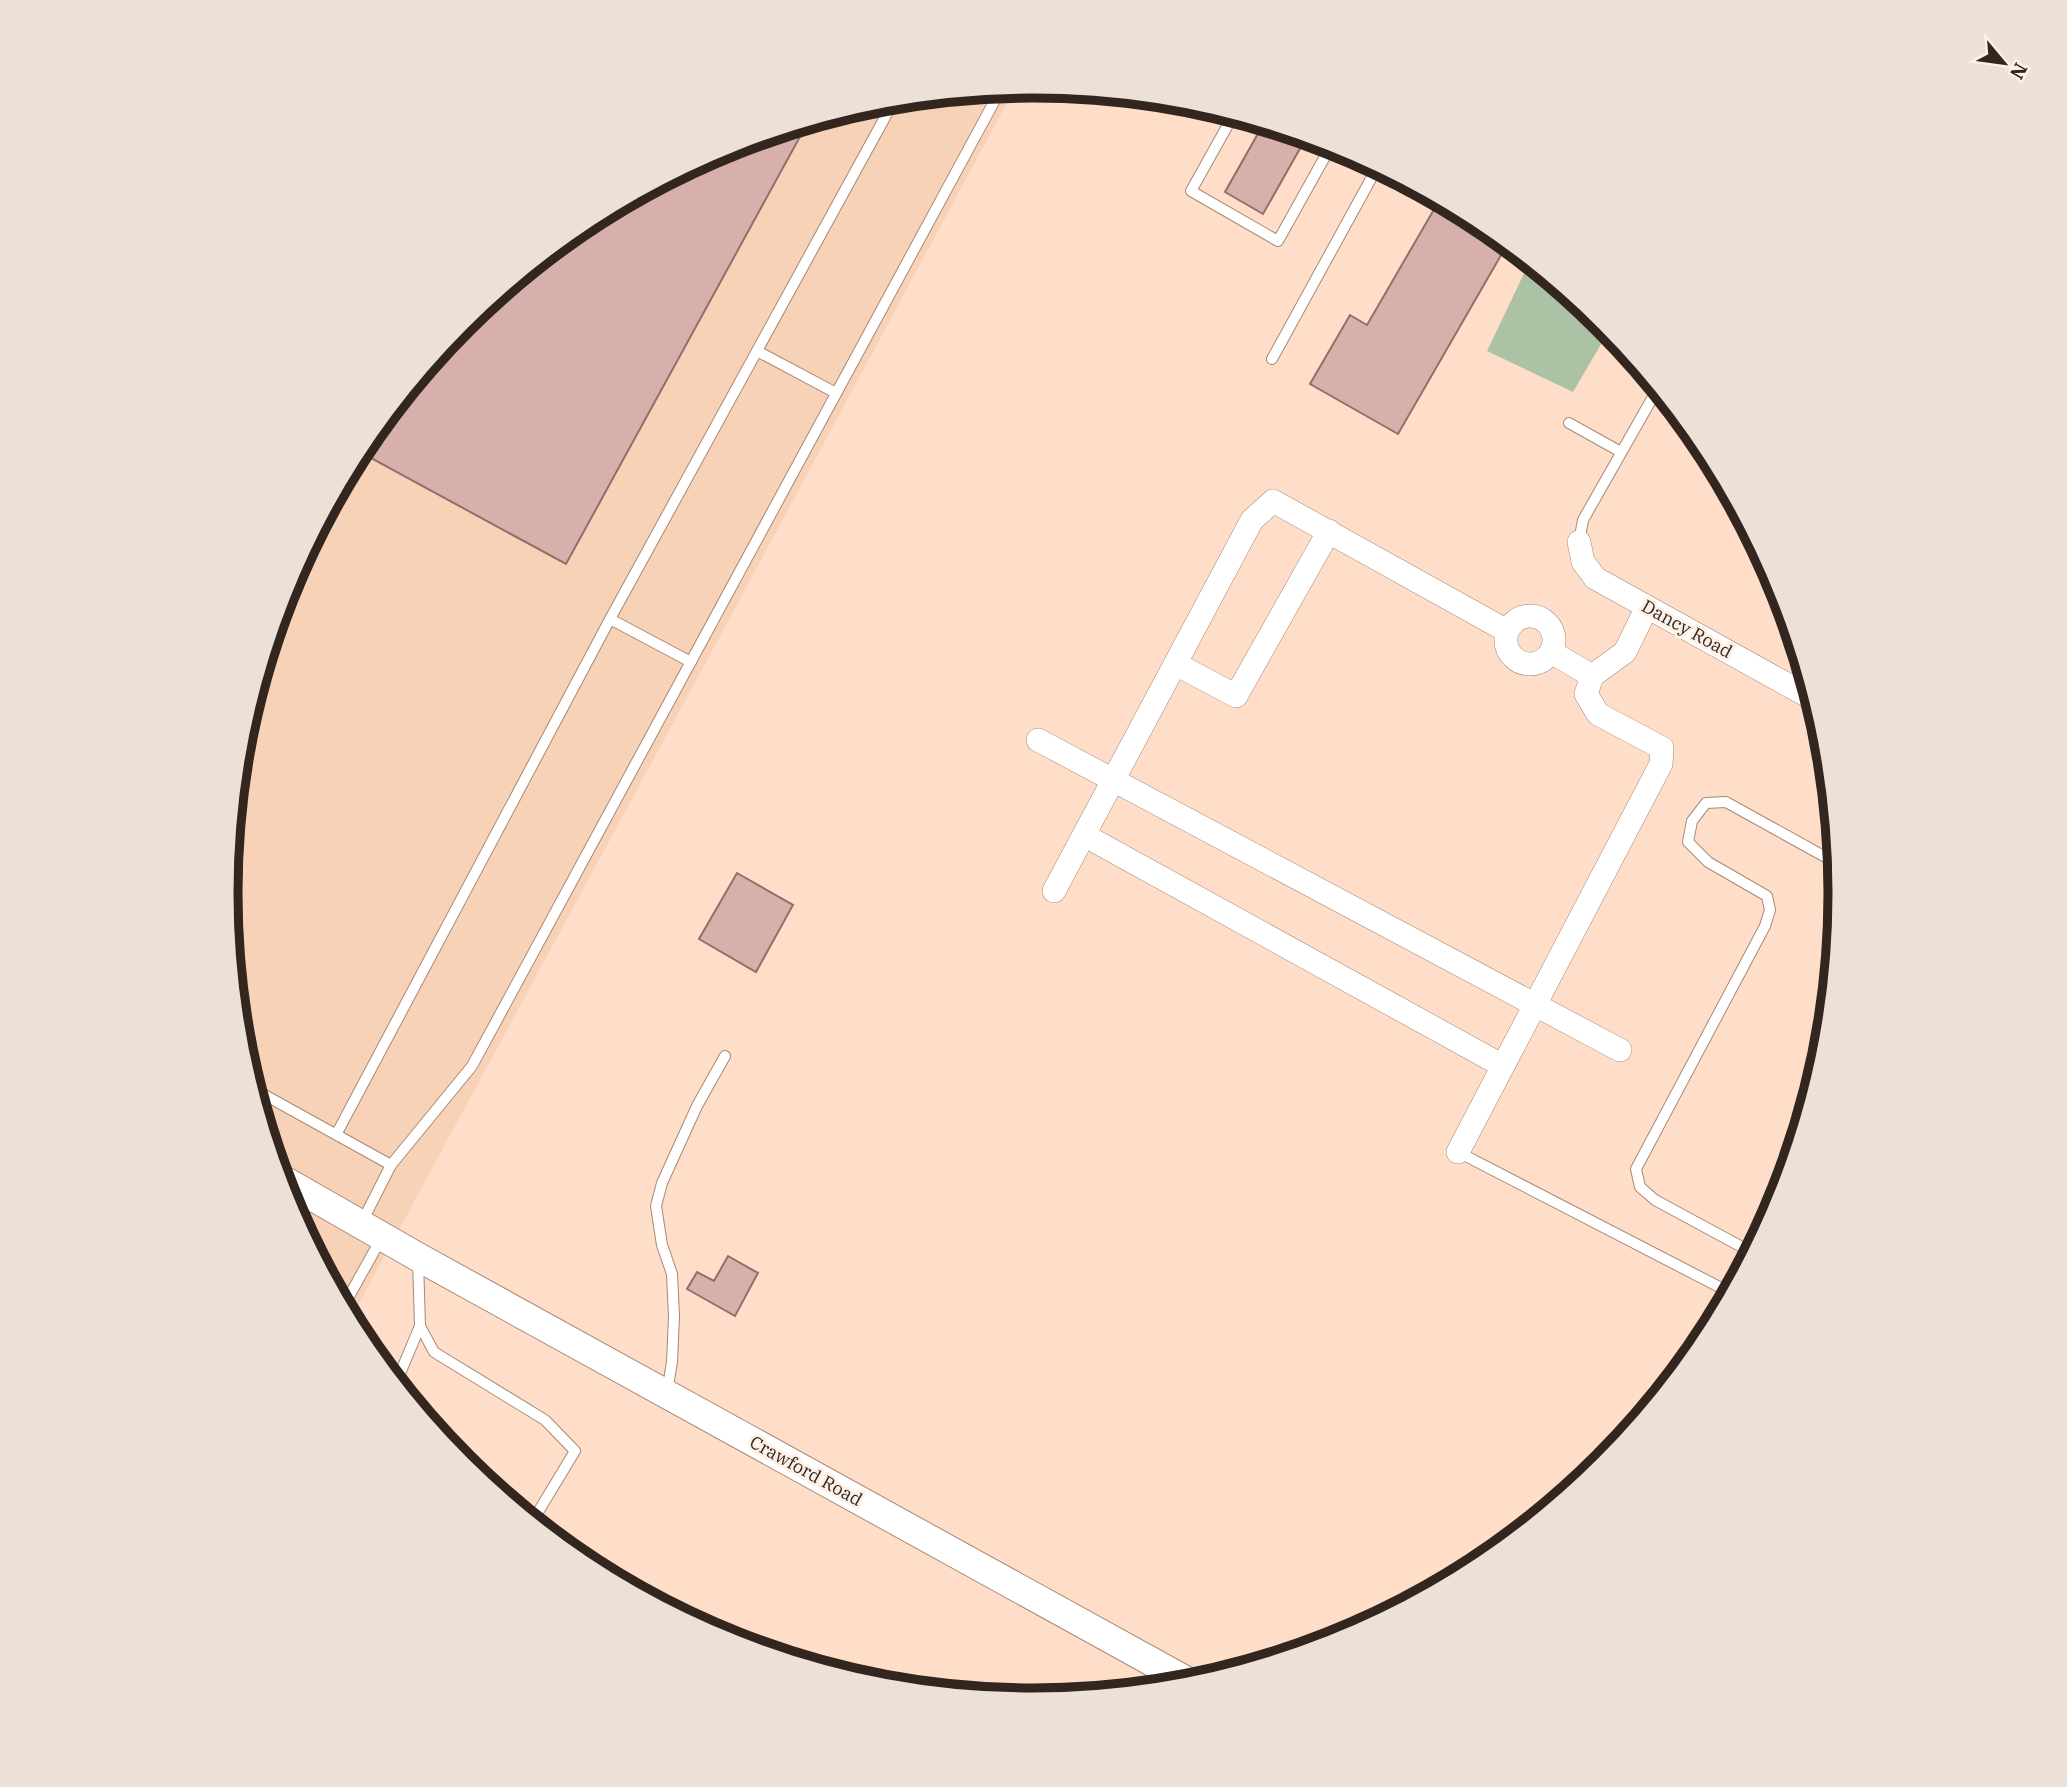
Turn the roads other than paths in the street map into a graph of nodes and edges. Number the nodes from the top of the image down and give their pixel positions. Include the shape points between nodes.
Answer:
1 (994, 99) edge
2 (888, 111) edge
3 (1229, 123) edge
4 (1326, 154) edge
5 (1373, 175) edge
6 (757, 351) junction
7 (1272, 359) dead end
8 (836, 393) junction
9 (1654, 395) edge
10 (1569, 423) dead end
11 (1621, 453) junction
12 (1329, 531) junction
13 (1579, 542) joint
14 (1647, 607) junction
15 (610, 619) junction
16 (1507, 631) junction
17 (1551, 652) junction
18 (691, 662) junction
19 (1176, 664) junction
20 (1592, 676) junction
21 (1803, 694) edge
22 (1038, 740) dead end
23 (1114, 780) junction
24 (1084, 835) junction
25 (1828, 858) edge
26 (1055, 891) dead end
27 (1535, 1004) junction
28 (1620, 1050) dead end
29 (725, 1056) dead end
30 (1503, 1066) junction
31 (264, 1094) edge
32 (337, 1133) junction
33 (1458, 1152) joint
34 (391, 1165) junction
35 (294, 1186) edge
36 (372, 1231) junction
37 (1745, 1249) edge
38 (418, 1257) junction
39 (1723, 1289) edge
40 (348, 1295) edge
41 (420, 1326) junction
42 (400, 1375) edge
43 (666, 1395) junction
44 (537, 1515) edge
45 (1177, 1676) edge

1 - 8 lane
2 - 6 lane
3 - 4 lane via 1191,191 1278,241
5 - 7 lane
6 - 8 lane
6 - 15 lane
8 - 18 lane
9 - 11 lane
10 - 11 lane
11 - 13 lane via 1583,520
12 - 16 street
12 - 19 street via 1273,501 1252,520
12 - 19 street via 1236,696
13 - 14 street, Dancy Road via 1583,562 1595,578
14 - 20 street via 1625,652
14 - 21 street, Dancy Road
15 - 18 lane
15 - 32 lane
16 - 17 street via 1510,654 1522,664 1539,663
16 - 17 street via 1518,619 1541,619 1551,629
17 - 20 street
18 - 34 lane via 472,1066
19 - 23 street
20 - 27 street via 1586,694 1598,714 1662,748 1661,764
22 - 23 street
23 - 24 street
23 - 27 street
24 - 26 street
24 - 30 street
25 - 37 lane via 1726,802 1706,803 1692,821 1688,842 1708,862 1767,896 1770,910 1636,1169 1640,1187 1655,1200
27 - 28 street
27 - 30 street
29 - 43 lane via 697,1106 656,1206 672,1274 672,1362
30 - 33 street
31 - 32 lane
32 - 34 lane
33 - 39 lane
34 - 36 lane
35 - 36 street, Crawford Road
36 - 38 street, Crawford Road
36 - 40 lane
38 - 41 lane
38 - 43 street, Crawford Road
41 - 42 lane
41 - 44 lane via 434,1352 545,1420 575,1451
43 - 45 street, Crawford Road

